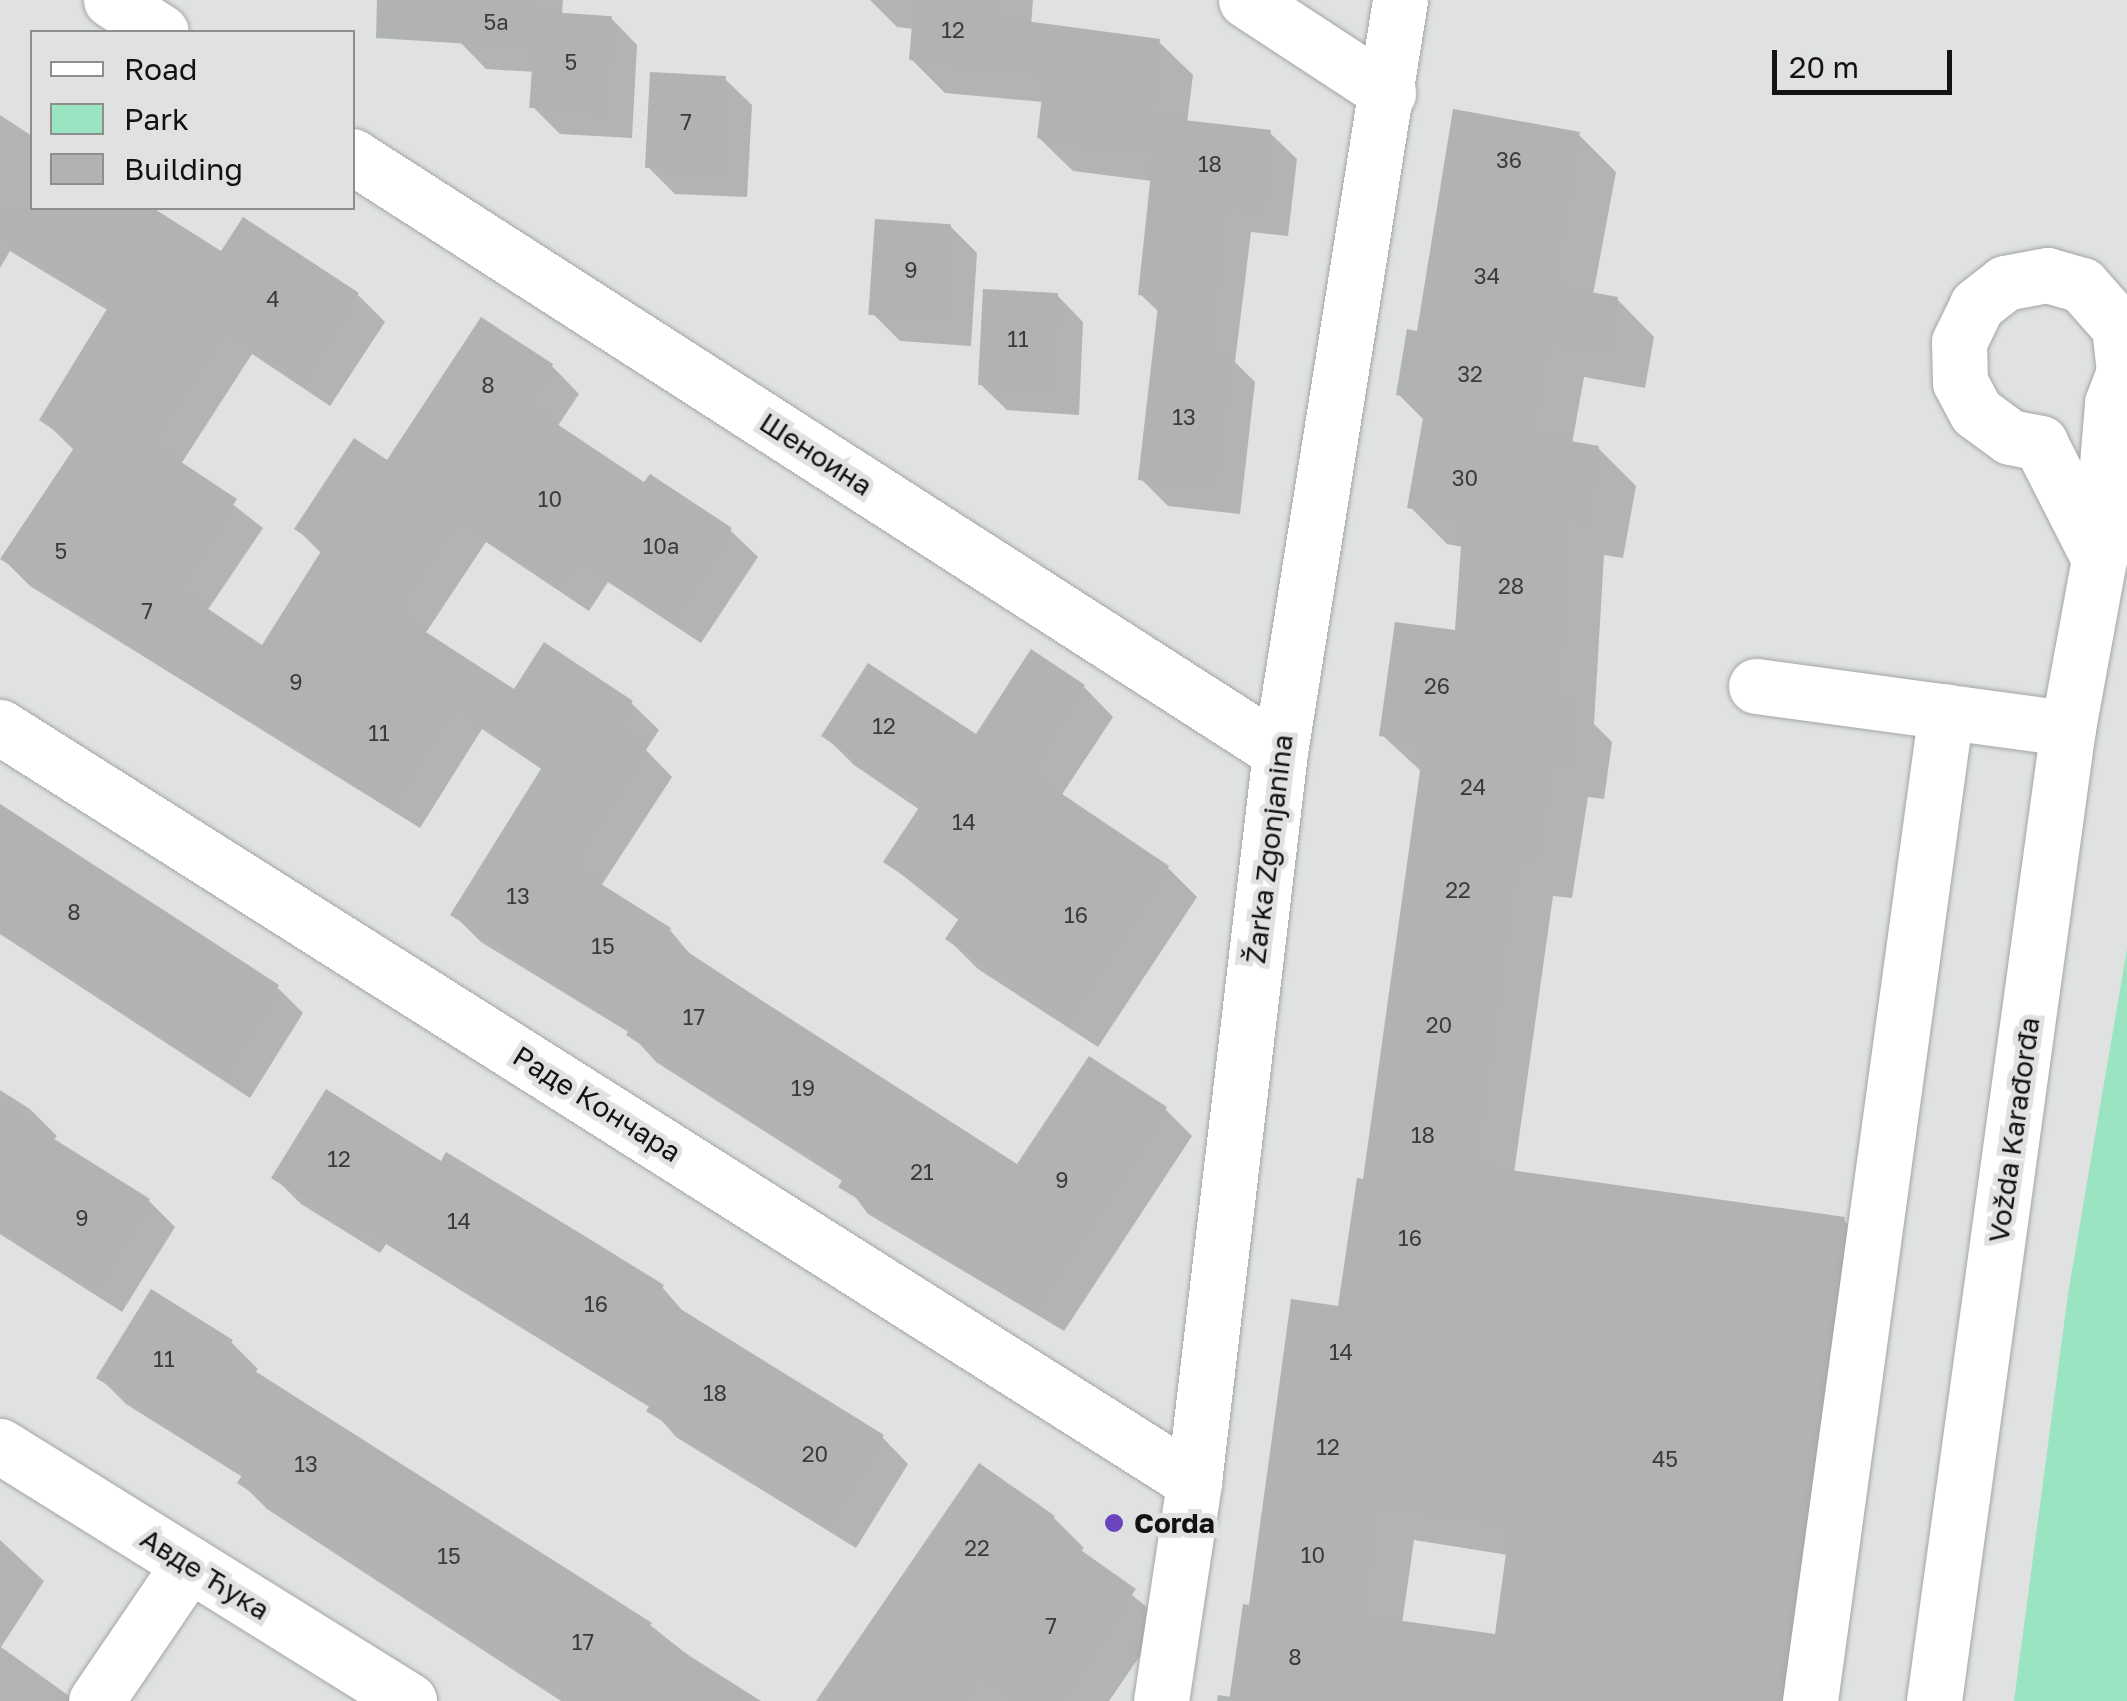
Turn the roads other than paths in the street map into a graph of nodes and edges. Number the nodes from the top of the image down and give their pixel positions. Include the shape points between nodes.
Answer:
1 (110, 0) edge
2 (1246, 0) edge
3 (1400, 0) edge
4 (158, 30) edge
5 (1388, 93) junction
6 (355, 158) edge
7 (2099, 559) junction
8 (1756, 686) dead end
9 (1946, 711) junction
10 (0, 727) edge
11 (2068, 728) junction
12 (1280, 752) junction
13 (0, 1446) edge
14 (1194, 1482) junction
15 (189, 1564) junction
16 (96, 1701) edge
17 (410, 1701) edge
18 (1161, 1701) edge
19 (1810, 1701) edge
20 (1934, 1701) edge

1 - 4 street
2 - 5 street
3 - 5 street, Žarka Zgonjanina
5 - 12 street, Žarka Zgonjanina
6 - 12 street, Шеноина
7 - 7 street, Vožda Karađorđa via 2112,404 2124,372 2119,327 2082,286 2047,275 2005,283 1976,305 1959,342 1960,382 1976,412 2040,442
7 - 11 street, Vožda Karađorđa
8 - 9 street
9 - 11 street
9 - 19 street
10 - 14 street, Раде Кончара
11 - 20 street, Vožda Karađorđa
12 - 14 street, Žarka Zgonjanina
13 - 15 street, Авде Ћука
14 - 18 street, Žarka Zgonjanina
15 - 16 street
15 - 17 street, Авде Ћука

